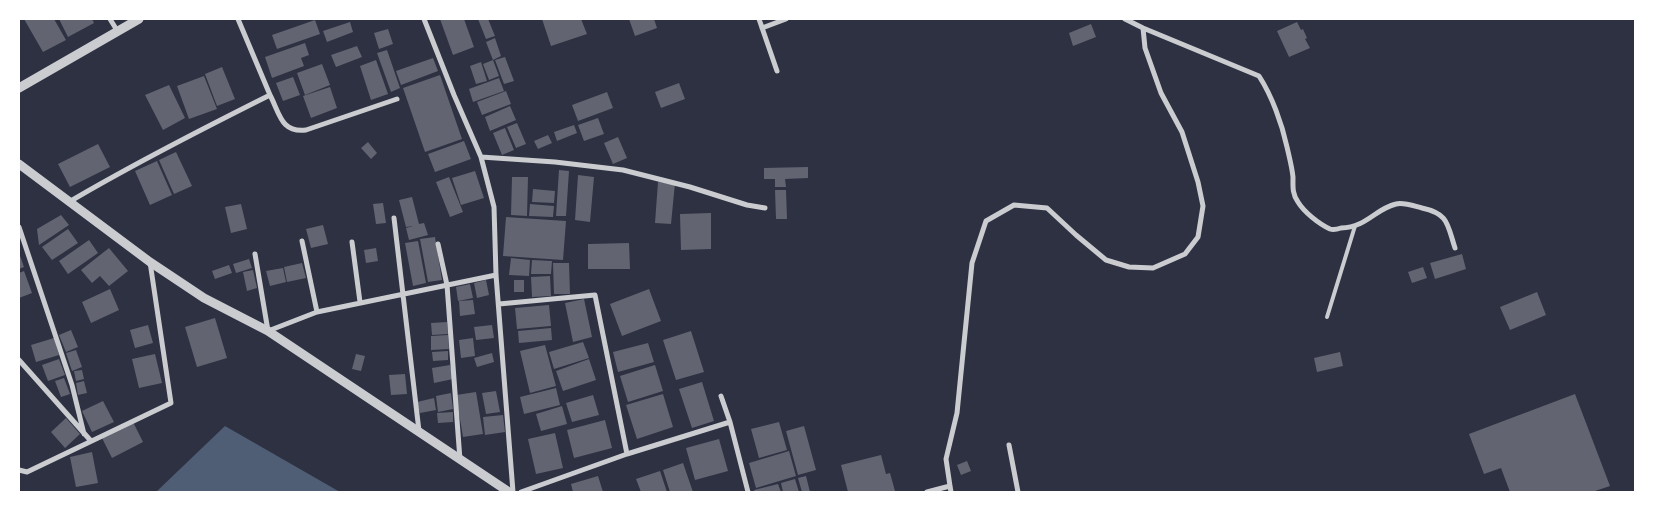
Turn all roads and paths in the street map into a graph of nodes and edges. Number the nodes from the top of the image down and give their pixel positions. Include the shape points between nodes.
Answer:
1 (110, 19) edge
2 (139, 19) edge
3 (238, 19) edge
4 (424, 19) edge
5 (759, 19) edge
6 (786, 19) edge
7 (1126, 19) edge
8 (762, 28) junction
9 (1143, 28) junction
10 (118, 32) junction
11 (777, 71) dead end
12 (19, 88) edge
13 (270, 95) junction
14 (397, 99) dead end
15 (481, 157) junction
16 (19, 164) edge
17 (69, 202) junction
18 (765, 208) dead end
19 (394, 218) dead end
20 (1355, 226) junction
21 (19, 228) edge
22 (302, 241) dead end
23 (352, 242) dead end
24 (438, 244) dead end
25 (1455, 248) dead end
26 (255, 254) dead end
27 (150, 262) junction
28 (496, 275) junction
29 (447, 285) junction
30 (403, 294) junction
31 (360, 302) junction
32 (499, 304) junction
33 (317, 312) junction
34 (1327, 316) dead end
35 (268, 331) junction
36 (19, 360) edge
37 (721, 396) dead end
38 (730, 422) junction
39 (419, 433) junction
40 (84, 434) junction
41 (91, 441) junction
42 (1009, 445) dead end
43 (627, 454) junction
44 (460, 460) junction
45 (19, 470) edge
46 (950, 489) edge
47 (509, 492) edge
48 (513, 492) edge
49 (521, 492) edge
50 (748, 492) edge
51 (927, 492) edge
52 (1018, 492) edge

1 - 10 street
2 - 10 street
3 - 13 street
4 - 15 street
5 - 8 street
6 - 8 street
7 - 9 street
8 - 11 street
9 - 20 street via 1260,76 1287,146 1293,176 1292,190 1297,202 1331,229
9 - 46 street via 1148,57 1161,93 1182,132 1198,182 1203,206 1198,237 1185,254 1153,268 1129,267 1106,260 1047,208 1014,205 986,221 972,263 957,413 946,459
10 - 12 street
13 - 14 street via 286,126 292,130 306,130
13 - 17 street
15 - 18 street via 623,170
15 - 28 street via 494,207
16 - 17 street
17 - 27 street
19 - 30 street
20 - 25 street via 1397,203 1413,206 1435,211 1441,216 1447,222
20 - 34 lane
21 - 40 street via 72,385
22 - 33 street
23 - 31 street
24 - 29 street
26 - 35 street
27 - 35 street via 204,298
27 - 41 street via 172,403
28 - 29 street
28 - 32 street
29 - 30 street
29 - 44 street
30 - 31 street
30 - 39 street
31 - 33 street
32 - 43 street via 595,295
32 - 48 street
33 - 35 street
35 - 39 street
36 - 40 street
37 - 38 street
38 - 43 street
38 - 50 street
39 - 44 street
40 - 41 street
41 - 45 street via 27,472
42 - 52 street
43 - 49 street
44 - 47 street
46 - 51 street

